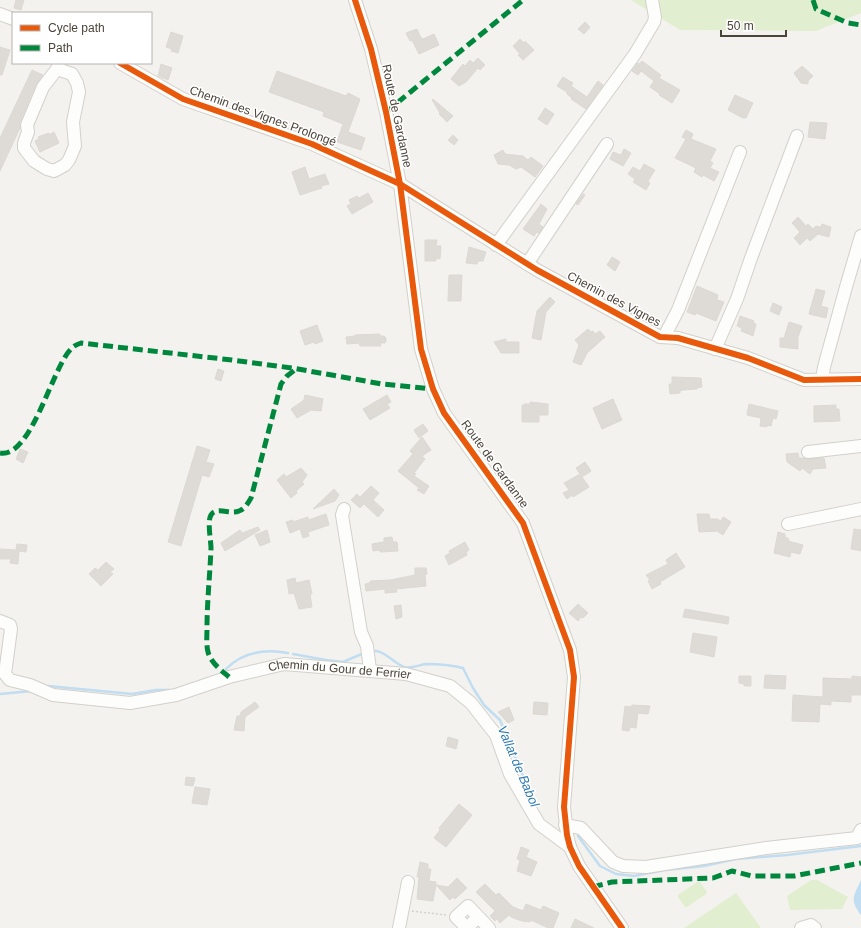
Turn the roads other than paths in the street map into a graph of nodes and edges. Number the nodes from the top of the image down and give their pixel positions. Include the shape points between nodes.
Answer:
1 (355, 0) edge
2 (652, 0) edge
3 (0, 14) edge
4 (12, 19) edge
5 (122, 64) edge
6 (58, 66) edge
7 (797, 136) dead end
8 (607, 144) dead end
9 (740, 152) dead end
10 (400, 184) junction
11 (861, 236) edge
12 (496, 245) junction
13 (527, 264) junction
14 (664, 337) junction
15 (715, 349) junction
16 (861, 379) edge
17 (822, 380) junction
18 (861, 446) edge
19 (808, 452) dead end
20 (344, 509) dead end
21 (861, 509) edge
22 (788, 524) dead end
23 (0, 621) edge
24 (370, 670) junction
25 (565, 825) junction
26 (861, 830) edge
27 (570, 847) junction
28 (408, 882) dead end
29 (456, 917) road end
30 (399, 928) edge
31 (489, 928) edge
32 (622, 928) edge
33 (801, 928) edge
34 (815, 928) edge

1 - 10 street, Route de Gardanne via 373,56
2 - 12 street via 654,22 635,54
3 - 4 street
5 - 10 street, Chemin des Vignes Prolongé via 183,99 312,144
6 - 6 street via 72,74 78,92 73,122 75,146 69,160 54,170 47,169 34,160 24,148 24,143 28,132 27,125 43,87
7 - 15 street via 737,299
8 - 13 street
9 - 14 street via 678,310
10 - 12 street, Chemin des Vignes
10 - 25 street, Route de Gardanne via 421,349 433,388 444,413 523,523 570,650 574,678 564,806
11 - 17 street
12 - 13 street, Chemin des Vignes
13 - 14 street, Chemin des Vignes
14 - 15 street, Chemin des Vignes via 678,338
15 - 17 street, Chemin des Vignes via 748,358 804,380
16 - 17 street, Chemin des Vignes
18 - 19 street
20 - 24 street via 342,515 350,569
21 - 22 street
23 - 24 street, Chemin du Gour de Ferrier via 10,625 11,629 5,674 10,680 53,695 130,703 176,695 229,677 284,664
24 - 27 street, Chemin du Gour de Ferrier via 406,674 450,686 471,704 496,735 510,774 538,824
25 - 26 street via 581,828 613,862 623,866 646,867 766,848 857,838
25 - 27 street, Route de Gardanne
27 - 32 street, Route de Gardanne via 579,866
28 - 30 street
29 - 31 street via 468,906
33 - 34 street via 812,925

